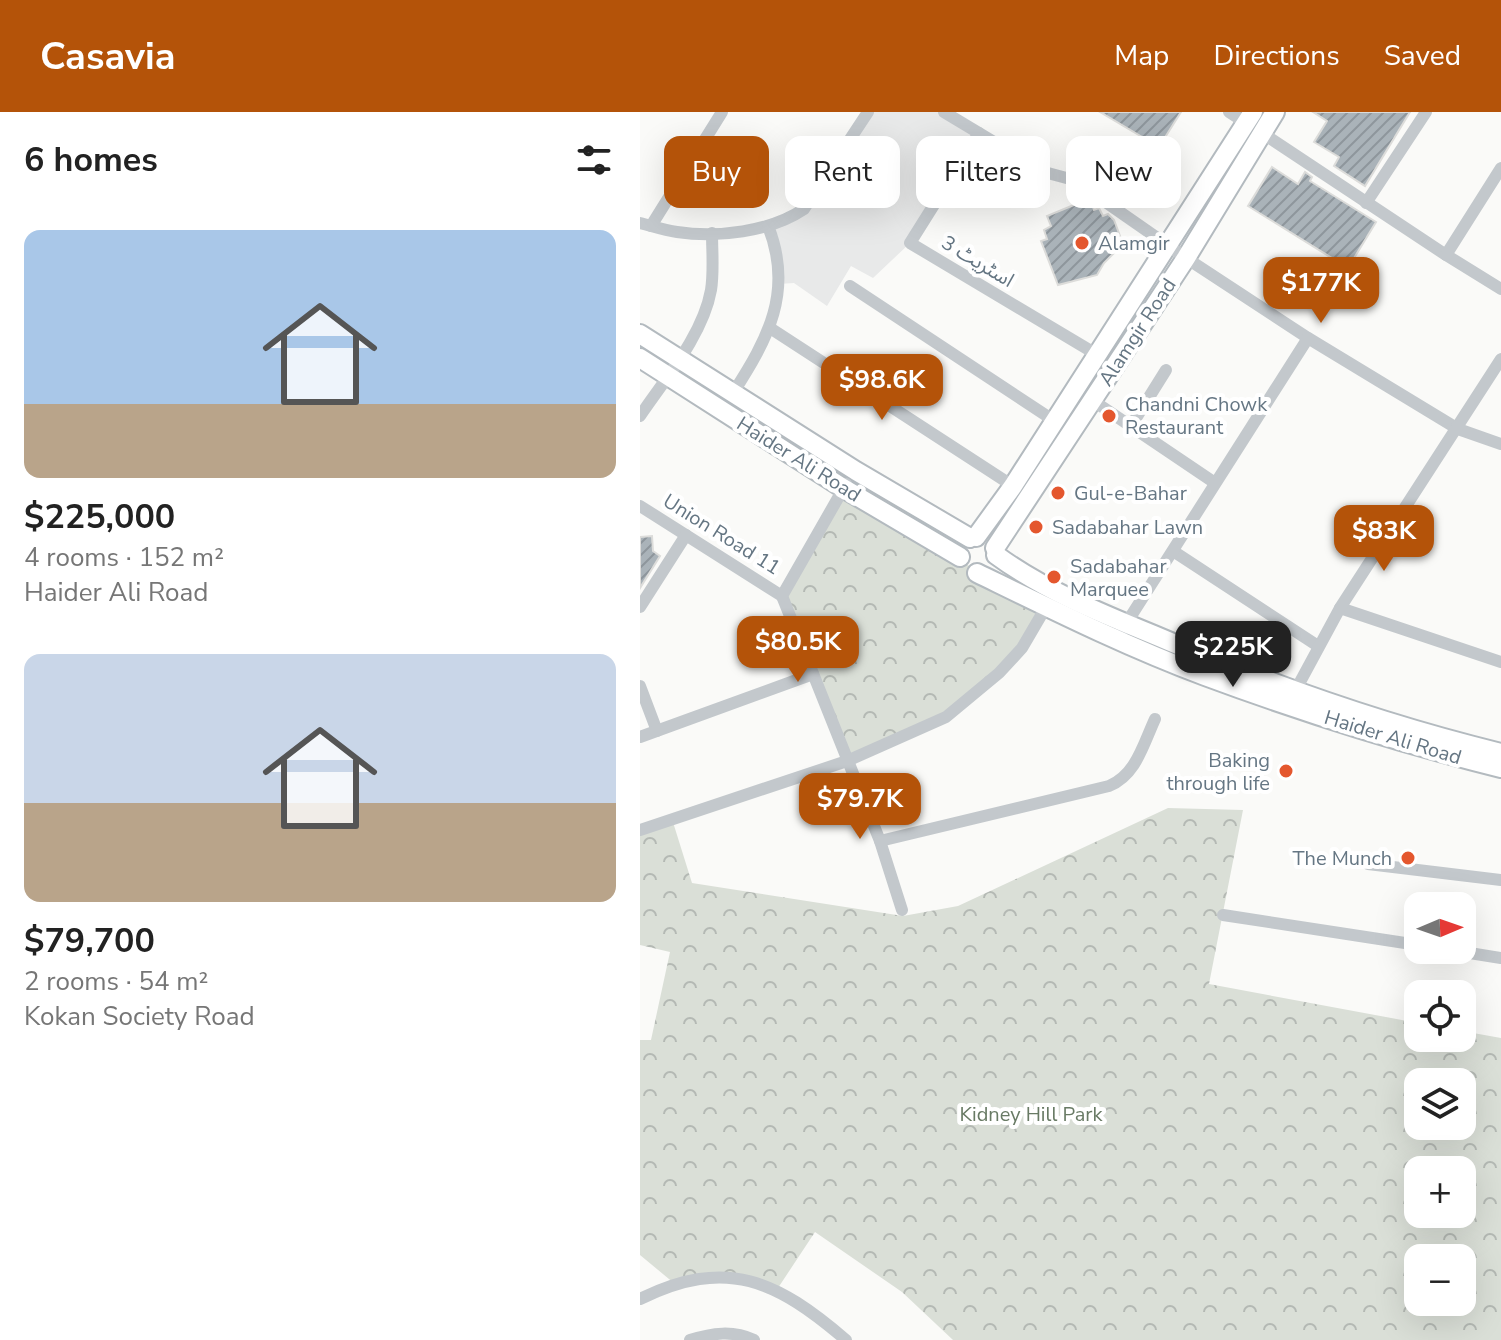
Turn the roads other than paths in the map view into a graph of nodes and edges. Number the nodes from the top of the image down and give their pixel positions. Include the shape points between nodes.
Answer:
1 (722, 112) edge
2 (868, 112) edge
3 (944, 112) edge
4 (1229, 112) edge
5 (1275, 112) edge
6 (1426, 112) edge
7 (1254, 123) edge
8 (979, 133) junction
9 (1501, 168) edge
10 (1366, 203) junction
11 (646, 224) edge
12 (768, 226) junction
13 (712, 233) junction
14 (1167, 243) junction
15 (1446, 255) junction
16 (1186, 258) junction
17 (850, 286) dead end
18 (1501, 289) edge
19 (770, 328) junction
20 (640, 334) edge
21 (1308, 338) junction
22 (1096, 354) junction
23 (640, 358) edge
24 (680, 358) junction
25 (1501, 359) edge
26 (1166, 370) dead end
27 (667, 375) junction
28 (733, 393) junction
29 (1092, 400) junction
30 (640, 416) edge
31 (1053, 420) junction
32 (1131, 426) junction
33 (1458, 429) junction
34 (1501, 444) edge
35 (856, 471) junction
36 (1215, 483) junction
37 (1013, 486) junction
38 (843, 488) junction
39 (640, 506) edge
40 (686, 535) junction
41 (973, 538) junction
42 (1173, 551) junction
43 (995, 552) junction
44 (960, 557) junction
45 (977, 573) junction
46 (782, 596) junction
47 (640, 607) edge
48 (1046, 607) junction
49 (1340, 608) junction
50 (1122, 631) junction
51 (1318, 646) junction
52 (1501, 662) edge
53 (813, 674) junction
54 (640, 686) edge
55 (1292, 698) junction
56 (1155, 719) dead end
57 (657, 731) junction
58 (640, 737) edge
59 (1501, 753) edge
60 (847, 761) junction
61 (1501, 768) edge
62 (640, 830) edge
63 (880, 841) junction
64 (1368, 864) dead end
65 (1501, 880) edge
66 (902, 910) dead end
67 (1223, 915) dead end
68 (1404, 943) edge
69 (1476, 954) edge
70 (1501, 958) edge
71 (640, 1299) edge
72 (690, 1340) edge
73 (754, 1340) edge
74 (846, 1340) edge

1 - 11 street
2 - 12 street via 804,209
3 - 8 street
4 - 7 street
5 - 7 main road, Alamgir Road
6 - 10 street
7 - 10 street
7 - 14 main road, Alamgir Road
7 - 16 main road, Alamgir Road
8 - 14 street via 1044,172 1074,180
8 - 22 street, اسٹریٹ 3 via 910,243
9 - 15 street
10 - 15 street
11 - 13 street
12 - 13 street
12 - 19 street via 779,267
13 - 24 street via 710,291
14 - 16 street
14 - 22 main road, Alamgir Road
15 - 18 street
16 - 21 street
16 - 29 main road, Alamgir Road
17 - 31 street
19 - 28 street
19 - 37 street
20 - 24 main road, Haider Ali Road
21 - 33 street
21 - 36 street
22 - 31 main road, Alamgir Road
23 - 27 main road, Haider Ali Road
24 - 27 street
24 - 28 main road, Haider Ali Road
25 - 33 street
26 - 32 street
27 - 30 street
27 - 38 main road, Haider Ali Road
28 - 35 main road, Haider Ali Road
29 - 32 street
29 - 43 main road, Alamgir Road
31 - 37 main road, Alamgir Road
32 - 36 street
33 - 34 street
33 - 49 street
35 - 38 street
35 - 41 main road, Haider Ali Road
36 - 42 street
37 - 41 main road, Alamgir Road
38 - 44 main road, Haider Ali Road
38 - 46 street
39 - 40 street, Union Road 11
40 - 46 street, Union Road 11
40 - 47 street
41 - 43 main road via 986,539
41 - 44 main road via 963,545
42 - 50 street
42 - 51 street
43 - 45 main road via 990,569
43 - 50 main road, Haider Ali Road
44 - 45 main road
45 - 48 main road, Haider Ali Road
46 - 53 street
48 - 50 main road, Haider Ali Road
48 - 60 street via 1022,648 946,717
49 - 51 street
49 - 52 street
50 - 55 main road, Haider Ali Road via 1203,675
51 - 55 street
53 - 57 street
53 - 60 street
54 - 57 street
55 - 59 main road, Haider Ali Road
55 - 61 main road, Haider Ali Road via 1401,743
56 - 63 street via 1130,773 1120,782
57 - 58 street
60 - 62 street
60 - 63 street
63 - 66 street
64 - 65 street
67 - 68 street
69 - 70 street
71 - 74 street via 698,1279 741,1279 803,1305
72 - 73 street via 723,1333

